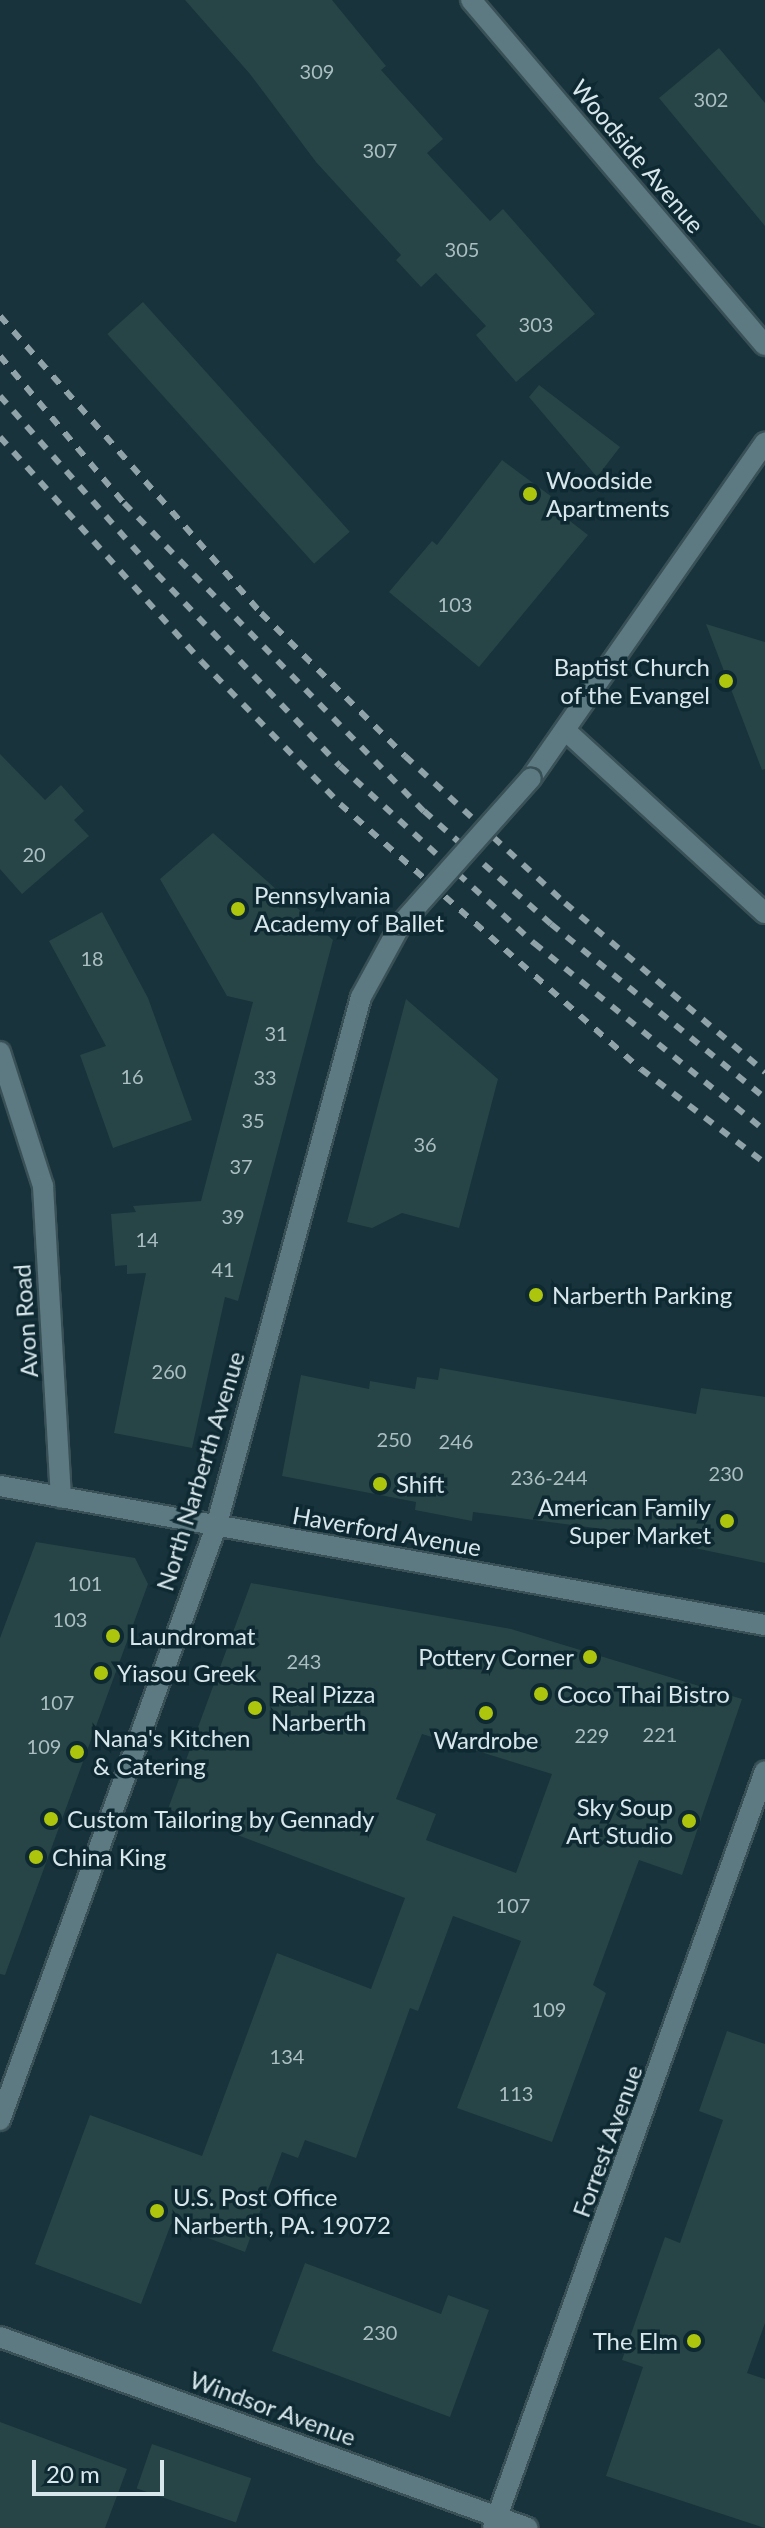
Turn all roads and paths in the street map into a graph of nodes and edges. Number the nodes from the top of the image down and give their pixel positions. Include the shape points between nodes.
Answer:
1 (471, 0) edge
2 (765, 345) edge
3 (765, 443) edge
4 (565, 730) junction
5 (765, 913) edge
6 (0, 1052) edge
7 (0, 1486) edge
8 (61, 1497) junction
9 (216, 1527) junction
10 (765, 1625) edge
11 (765, 1771) edge
12 (0, 2120) edge
13 (0, 2337) edge
14 (495, 2522) edge
15 (528, 2528) edge

1 - 2 street, Woodside Avenue
3 - 4 street, North Narberth Avenue
4 - 5 street
4 - 9 street, North Narberth Avenue, bridge via 531,778 401,924 361,997
6 - 8 street, Avon Road via 43,1186
7 - 8 street, Haverford Avenue
8 - 9 street, Haverford Avenue
9 - 10 street, Haverford Avenue
9 - 12 street, North Narberth Avenue
11 - 14 street, Forrest Avenue
13 - 14 street, Windsor Avenue
14 - 15 street, Windsor Avenue

